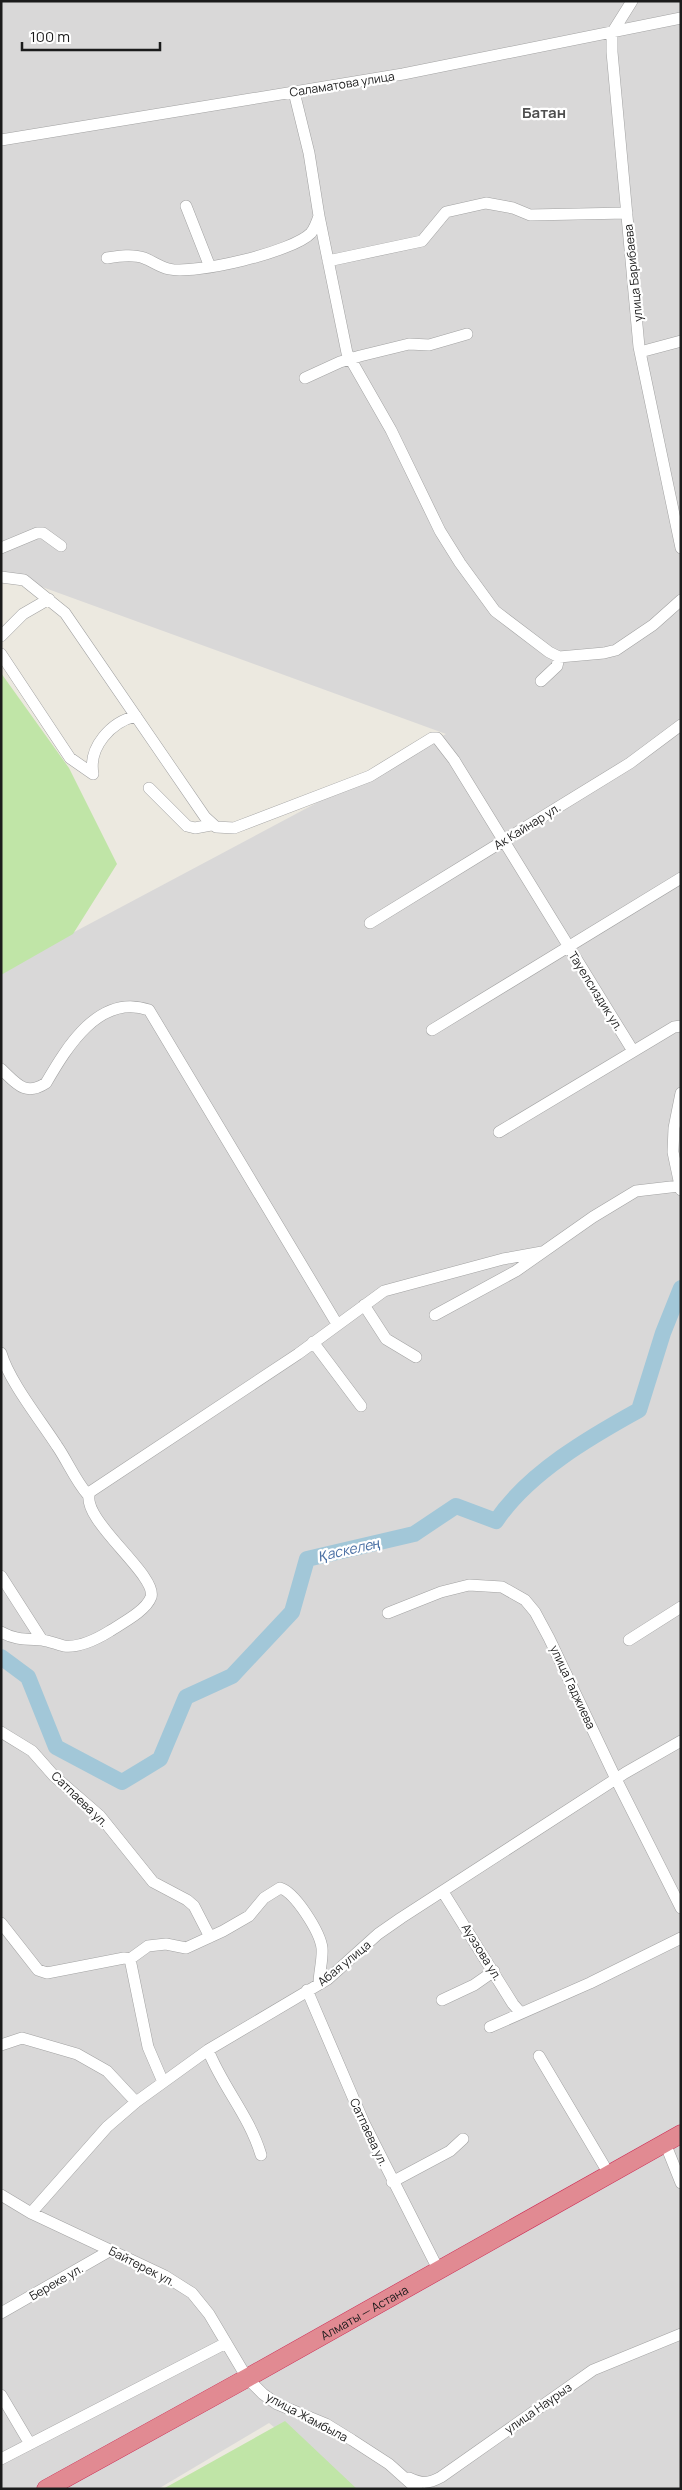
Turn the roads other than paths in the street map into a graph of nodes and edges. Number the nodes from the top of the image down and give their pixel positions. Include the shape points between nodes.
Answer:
1 (632, 1) edge
2 (681, 18) edge
3 (612, 33) junction
4 (294, 92) junction
5 (1, 140) edge
6 (186, 206) dead end
7 (627, 213) junction
8 (319, 216) junction
9 (107, 258) dead end
10 (328, 261) junction
11 (210, 267) junction
12 (466, 334) dead end
13 (681, 340) edge
14 (640, 352) junction
15 (350, 359) junction
16 (305, 378) dead end
17 (440, 531) junction
18 (429, 537) dead end
19 (61, 546) dead end
20 (1, 548) edge
21 (681, 548) edge
22 (1, 578) edge
23 (49, 599) junction
24 (681, 600) edge
25 (1, 636) edge
26 (1, 654) edge
27 (559, 657) junction
28 (541, 681) dead end
29 (136, 716) junction
30 (681, 725) edge
31 (149, 788) dead end
32 (211, 825) junction
33 (503, 841) junction
34 (681, 878) edge
35 (370, 923) dead end
36 (568, 945) junction
37 (681, 1026) edge
38 (432, 1030) dead end
39 (634, 1051) junction
40 (1, 1069) edge
41 (681, 1093) edge
42 (499, 1132) dead end
43 (680, 1188) edge
44 (542, 1252) junction
45 (364, 1305) junction
46 (435, 1315) dead end
47 (337, 1324) junction
48 (313, 1342) junction
49 (1, 1353) edge
50 (416, 1357) dead end
51 (360, 1406) dead end
52 (88, 1495) junction
53 (1, 1576) edge
54 (5, 1589) edge
55 (681, 1607) edge
56 (388, 1613) dead end
57 (1, 1632) edge
58 (42, 1640) junction
59 (630, 1640) dead end
60 (1, 1732) edge
61 (681, 1741) edge
62 (616, 1779) junction
63 (443, 1892) junction
64 (681, 1908) edge
65 (1, 1924) edge
66 (210, 1937) junction
67 (681, 1938) edge
68 (322, 1948) junction
69 (130, 1959) junction
70 (494, 1971) junction
71 (333, 1975) junction
72 (319, 1984) junction
73 (307, 1990) junction
74 (442, 2000) dead end
75 (520, 2012) junction
76 (490, 2027) dead end
77 (1, 2045) edge
78 (208, 2050) junction
79 (540, 2056) dead end
80 (163, 2082) junction
81 (136, 2102) junction
82 (681, 2134) edge
83 (463, 2139) dead end
84 (665, 2143) junction
85 (261, 2155) dead end
86 (609, 2174) junction
87 (392, 2182) junction
88 (681, 2183) edge
89 (3, 2198) edge
90 (31, 2213) junction
91 (111, 2250) junction
92 (438, 2270) junction
93 (1, 2313) edge
94 (681, 2334) edge
95 (226, 2343) junction
96 (247, 2378) junction
97 (1, 2394) edge
98 (30, 2444) junction
99 (1, 2459) edge
100 (401, 2473) junction
101 (46, 2489) edge
102 (416, 2489) edge

1 - 3 street
2 - 3 street, Саламатова улица
3 - 4 street, Саламатова улица
3 - 7 street, улица Барибаева
4 - 5 street, Саламатова улица
4 - 8 street via 309,153
6 - 11 street
7 - 10 street via 530,215 486,203 446,212 422,241
7 - 14 street, улица Барибаева
8 - 10 street
8 - 11 street via 310,233 295,243
9 - 11 street via 123,255 142,257 168,269
10 - 15 street
12 - 15 street via 429,345 404,345
13 - 14 street
14 - 21 street, улица Барибаева
15 - 16 street
15 - 17 street via 391,430
17 - 18 street
17 - 27 street via 496,611
19 - 20 street via 37,533
22 - 23 street via 24,580
23 - 25 street via 23,614
23 - 29 street via 65,613
24 - 27 street via 653,625 616,650
26 - 29 street via 70,758 93,774 96,746 120,723
27 - 28 street via 557,666
29 - 32 street
30 - 33 street, Ак Кайнар ул. via 636,759
31 - 32 street via 187,826
32 - 33 street via 234,828 370,776 434,737 454,760
33 - 35 street, Ак Кайнар ул.
33 - 36 street
34 - 36 street, Тауелсиздик ул.
36 - 38 street
36 - 39 street, Тауелсиздик ул.
37 - 39 street
39 - 42 street
40 - 47 street via 24,1090 42,1086 89,1023 129,1006 149,1010
41 - 43 street via 673,1144
43 - 44 street via 636,1191
44 - 45 street via 392,1288
44 - 46 street via 516,1271
45 - 47 street
45 - 50 street via 386,1339
47 - 48 street
48 - 51 street
48 - 52 street
49 - 52 street via 34,1413
52 - 58 street via 88,1502 98,1520 152,1592 128,1619 86,1643 66,1646
53 - 54 street
54 - 58 street
55 - 59 street
56 - 62 street, улица Гаджиева via 469,1585 502,1587 520,1596 541,1623
57 - 58 street via 11,1637
60 - 66 street, Сатпаева ул. via 32,1750 54,1776 100,1816 153,1882 194,1906
61 - 62 street, Абая улица
62 - 63 street, Абая улица
62 - 64 street, улица Гаджиева
63 - 70 street, Ауэзова ул.
63 - 71 street, Абая улица via 378,1934
65 - 69 street via 38,1970 47,1974
66 - 68 street via 249,1916 264,1898 280,1888 291,1895 315,1928
66 - 69 street via 186,1948 155,1944 140,1950
67 - 75 street via 549,2002
68 - 71 street
68 - 72 street
69 - 80 street via 148,2048
70 - 74 street
70 - 75 street, Ауэзова ул.
71 - 72 street, Абая улица
72 - 73 street, Абая улица
73 - 78 street, Абая улица
73 - 87 street, Сатпаева ул.
75 - 76 street
77 - 81 street via 22,2038 78,2054 107,2071
78 - 80 street, Абая улица
78 - 85 street via 248,2120
79 - 86 street
80 - 81 street, Абая улица
81 - 90 street, Абая улица via 107,2126
82 - 84 highway, Алматы — Астана
83 - 87 street via 450,2151
84 - 86 highway, Алматы — Астана
84 - 88 street
86 - 92 highway, Алматы — Астана
87 - 92 street, Сатпаева ул.
89 - 90 street, Байтерек ул.
90 - 91 street, Байтерек ул.
91 - 93 street, Береке ул.
91 - 95 street, Байтерек ул. via 192,2293
92 - 96 highway, Алматы — Астана
94 - 100 street, улица Наурыз via 593,2370 429,2483 422,2484
95 - 96 street, Байтерек ул.
95 - 98 street
96 - 100 street, улица Жамбыла via 277,2404 326,2424
96 - 101 highway, Алматы — Астана
97 - 98 street
98 - 99 street
100 - 102 street, улица Жамбыла

